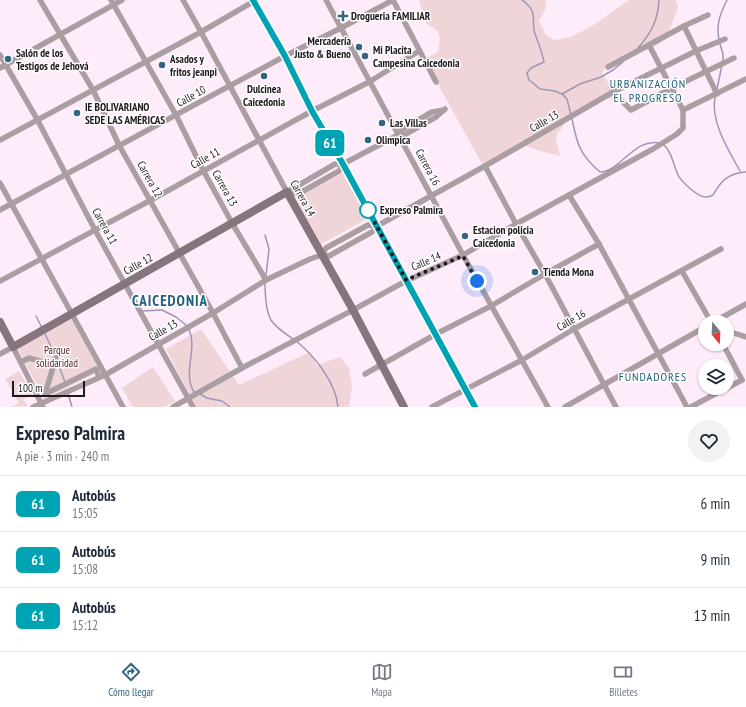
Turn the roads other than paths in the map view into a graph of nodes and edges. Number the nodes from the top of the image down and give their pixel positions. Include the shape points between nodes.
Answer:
1 (40, 0) edge
2 (122, 0) edge
3 (183, 0) edge
4 (254, 0) edge
5 (326, 0) edge
6 (393, 0) edge
7 (112, 2) edge
8 (708, 15) dead end
9 (684, 26) junction
10 (341, 28) junction
11 (201, 32) junction
12 (60, 35) junction
13 (725, 38) dead end
14 (649, 45) junction
15 (419, 50) junction
16 (696, 51) junction
17 (0, 55) edge
18 (285, 56) junction
19 (734, 58) dead end
20 (146, 61) junction
21 (3, 66) edge
22 (608, 67) dead end
23 (662, 69) junction
24 (706, 71) junction
25 (746, 79) edge
26 (369, 82) junction
27 (436, 82) dead end
28 (229, 86) junction
29 (672, 88) junction
30 (93, 90) junction
31 (613, 92) junction
32 (717, 94) junction
33 (683, 110) junction
34 (312, 111) junction
35 (176, 116) junction
36 (37, 119) junction
37 (398, 135) junction
38 (0, 140) edge
39 (259, 140) junction
40 (119, 145) junction
41 (343, 164) junction
42 (485, 166) junction
43 (203, 170) junction
44 (66, 174) junction
45 (0, 183) edge
46 (287, 192) junction
47 (431, 195) junction
48 (569, 195) junction
49 (151, 200) junction
50 (11, 204) junction
51 (0, 210) edge
52 (232, 223) junction
53 (516, 224) junction
54 (377, 226) junction
55 (95, 230) junction
56 (599, 244) junction
57 (721, 249) dead end
58 (180, 253) junction
59 (322, 255) junction
60 (463, 256) junction
61 (41, 259) junction
62 (682, 270) junction
63 (545, 274) junction
64 (0, 280) edge
65 (266, 280) junction
66 (406, 280) junction
67 (125, 284) junction
68 (629, 299) junction
69 (746, 304) edge
70 (491, 306) junction
71 (353, 310) junction
72 (213, 313) junction
73 (72, 314) junction
74 (707, 315) edge
75 (726, 315) edge
76 (0, 322) edge
77 (574, 329) junction
78 (698, 332) edge
79 (734, 333) edge
80 (436, 334) junction
81 (746, 336) edge
82 (159, 344) junction
83 (13, 347) junction
84 (727, 351) edge
85 (0, 354) edge
86 (57, 354) dead end
87 (658, 354) junction
88 (522, 360) junction
89 (21, 362) junction
90 (382, 364) junction
91 (54, 365) junction
92 (242, 368) junction
93 (105, 374) junction
94 (365, 374) dead end
95 (99, 377) junction
96 (744, 380) edge
97 (604, 384) junction
98 (734, 385) edge
99 (465, 389) junction
100 (714, 395) edge
101 (188, 398) junction
102 (42, 405) edge
103 (33, 407) edge
104 (123, 407) edge
105 (173, 407) edge
106 (193, 407) edge
107 (404, 407) edge
108 (432, 407) edge
109 (475, 407) edge
110 (548, 407) edge
111 (565, 407) edge
112 (616, 407) edge
113 (687, 407) edge
114 (691, 407) edge

1 - 12 street, Carrera 12
2 - 7 street
3 - 11 street, Carrera 14
4 - 11 street
4 - 18 street
5 - 10 street, Carrera 16
6 - 10 street, Calle 10
6 - 15 street
7 - 12 street
7 - 20 street, Carrera 13
8 - 9 street
9 - 14 street
9 - 16 street
10 - 18 street, Calle 10
10 - 26 street, Carrera 16
11 - 20 street
11 - 28 street, Carrera 14
12 - 21 street
12 - 30 street, Carrera 12
13 - 16 street, Calle 13
14 - 22 street
14 - 23 street
15 - 26 street, Calle 11
15 - 27 street
16 - 23 street, Calle 13
16 - 24 street
17 - 21 street, Carrera 11
18 - 28 street, Calle 10
18 - 34 street
19 - 24 street
20 - 30 street
20 - 35 street, Carrera 13
21 - 36 street, Carrera 11
23 - 29 street
23 - 31 street, Calle 13
24 - 29 street
24 - 32 street
25 - 32 street
26 - 34 street, Calle 11
26 - 37 street, Carrera 16
28 - 35 street, Calle 10
28 - 39 street, Carrera 14
29 - 31 street via 631,110
29 - 33 street
30 - 36 street
30 - 40 street, Carrera 12
31 - 42 street, Calle 13
32 - 33 street
33 - 48 street, Calle 14 via 683,128 677,134
34 - 39 street, Calle 11
34 - 41 street
35 - 40 street, Calle 10
35 - 43 street, Carrera 13
36 - 38 street
36 - 44 street, Carrera 11
37 - 37 street, Calle 12 via 404,135 445,109 432,112 401,130
37 - 41 street, Calle 12
37 - 47 street, Carrera 16
39 - 43 street, Calle 11
39 - 46 street, Carrera 14
40 - 44 street, Calle 10
40 - 49 street, Carrera 12
41 - 46 street, Calle 12 via 335,164
41 - 46 street, Calle 12 via 339,171 298,194
41 - 54 street
42 - 47 street, Calle 13
42 - 53 street
43 - 49 street, Calle 11
43 - 52 street, Carrera 13
44 - 50 street, Calle 10
44 - 55 street, Carrera 11
45 - 50 street
46 - 52 main road, Calle 12
46 - 59 main road, Carrera 14
47 - 54 street, Calle 13
47 - 60 street, Carrera 16
48 - 53 street, Calle 14
48 - 56 street
49 - 55 street, Calle 11
49 - 58 street, Carrera 12
50 - 51 street, Calle 10
50 - 61 street
52 - 58 main road, Calle 12
52 - 65 street, Carrera 13
53 - 60 street, Calle 14
53 - 63 street
54 - 59 street, Calle 13 via 372,232 329,256
54 - 66 street
55 - 61 street, Calle 11
55 - 67 street, Carrera 11
56 - 63 street
56 - 68 street
57 - 62 street, Calle 16
58 - 67 main road, Calle 12
58 - 72 street, Carrera 12
59 - 65 street, Calle 13
59 - 71 main road, Carrera 14
60 - 66 street, Calle 14
60 - 70 street, Carrera 16
61 - 64 street, Calle 11
61 - 73 street
62 - 68 street, Calle 16
62 - 74 street
63 - 70 street
63 - 77 street
65 - 72 street, Calle 13
66 - 71 street, Calle 14
66 - 80 street
67 - 73 main road, Calle 12
67 - 82 street, Carrera 11
68 - 77 street, Calle 16
68 - 87 street
69 - 75 street
70 - 80 street
70 - 88 street, Carrera 16
71 - 90 main road, Carrera 14
71 - 92 street, Calle 14
72 - 82 street, Calle 13
72 - 92 street, Carrera 12
73 - 83 main road, Calle 12
73 - 93 street
76 - 83 main road
77 - 88 street, Calle 16
77 - 97 street
78 - 87 street
79 - 81 street
80 - 90 street
80 - 99 street
82 - 93 street, Calle 13
82 - 101 street, Carrera 11
83 - 85 street, Calle 12
83 - 89 street
84 - 96 street
86 - 91 street
87 - 97 street
87 - 113 street
88 - 99 street, Calle 16
88 - 110 street, Carrera 16
89 - 91 street via 29,358
89 - 102 street
90 - 94 street
90 - 107 main road, Carrera 14
91 - 95 street via 45,394 96,369
92 - 101 street, Calle 14
93 - 95 street, Calle 13
93 - 104 street
95 - 102 street, Calle 13
96 - 98 street
97 - 111 street
97 - 112 street
99 - 108 street, Calle 16
99 - 109 street
100 - 114 street
101 - 105 street, Calle 14
101 - 106 street, Carrera 11
102 - 103 street, Calle 13

